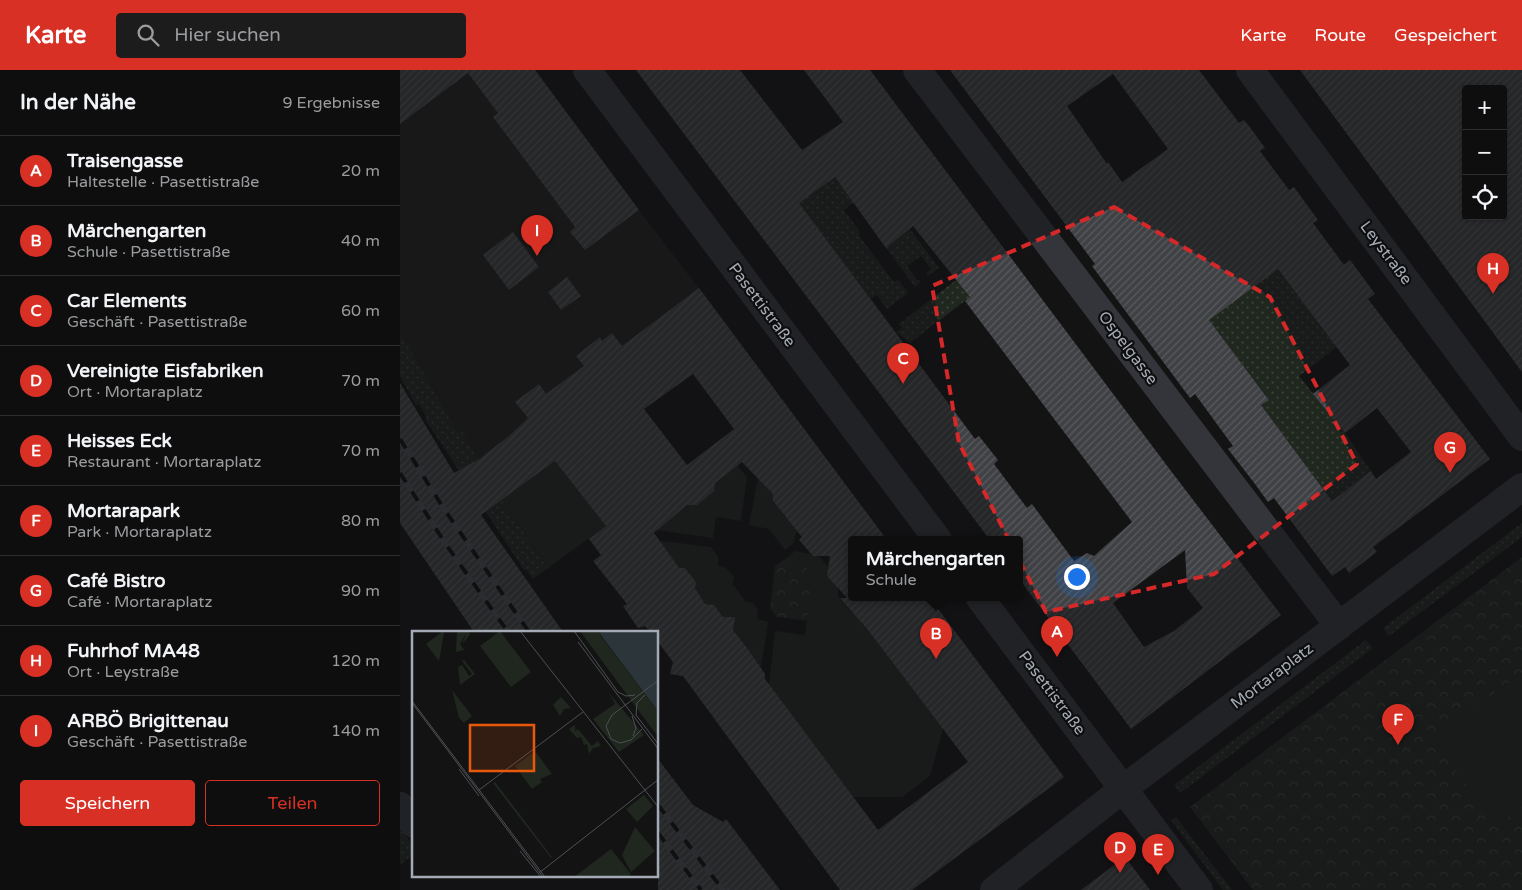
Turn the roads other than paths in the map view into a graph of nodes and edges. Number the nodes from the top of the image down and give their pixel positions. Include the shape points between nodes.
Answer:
1 (587, 70) edge
2 (917, 70) edge
3 (1250, 70) edge
4 (1522, 437) edge
5 (1522, 487) edge
6 (935, 536) edge
7 (982, 601) edge
8 (1339, 626) junction
9 (1123, 789) junction
10 (400, 806) edge
11 (412, 821) edge
12 (994, 890) edge
13 (1199, 890) edge

1 - 6 street, Pasettistraße
2 - 8 street, Ospelgasse
3 - 4 street, Leystraße
5 - 8 street, Mortaraplatz
7 - 9 street, Pasettistraße
8 - 9 street, Mortaraplatz
9 - 12 street, Mortaraplatz
9 - 13 street
10 - 11 street

